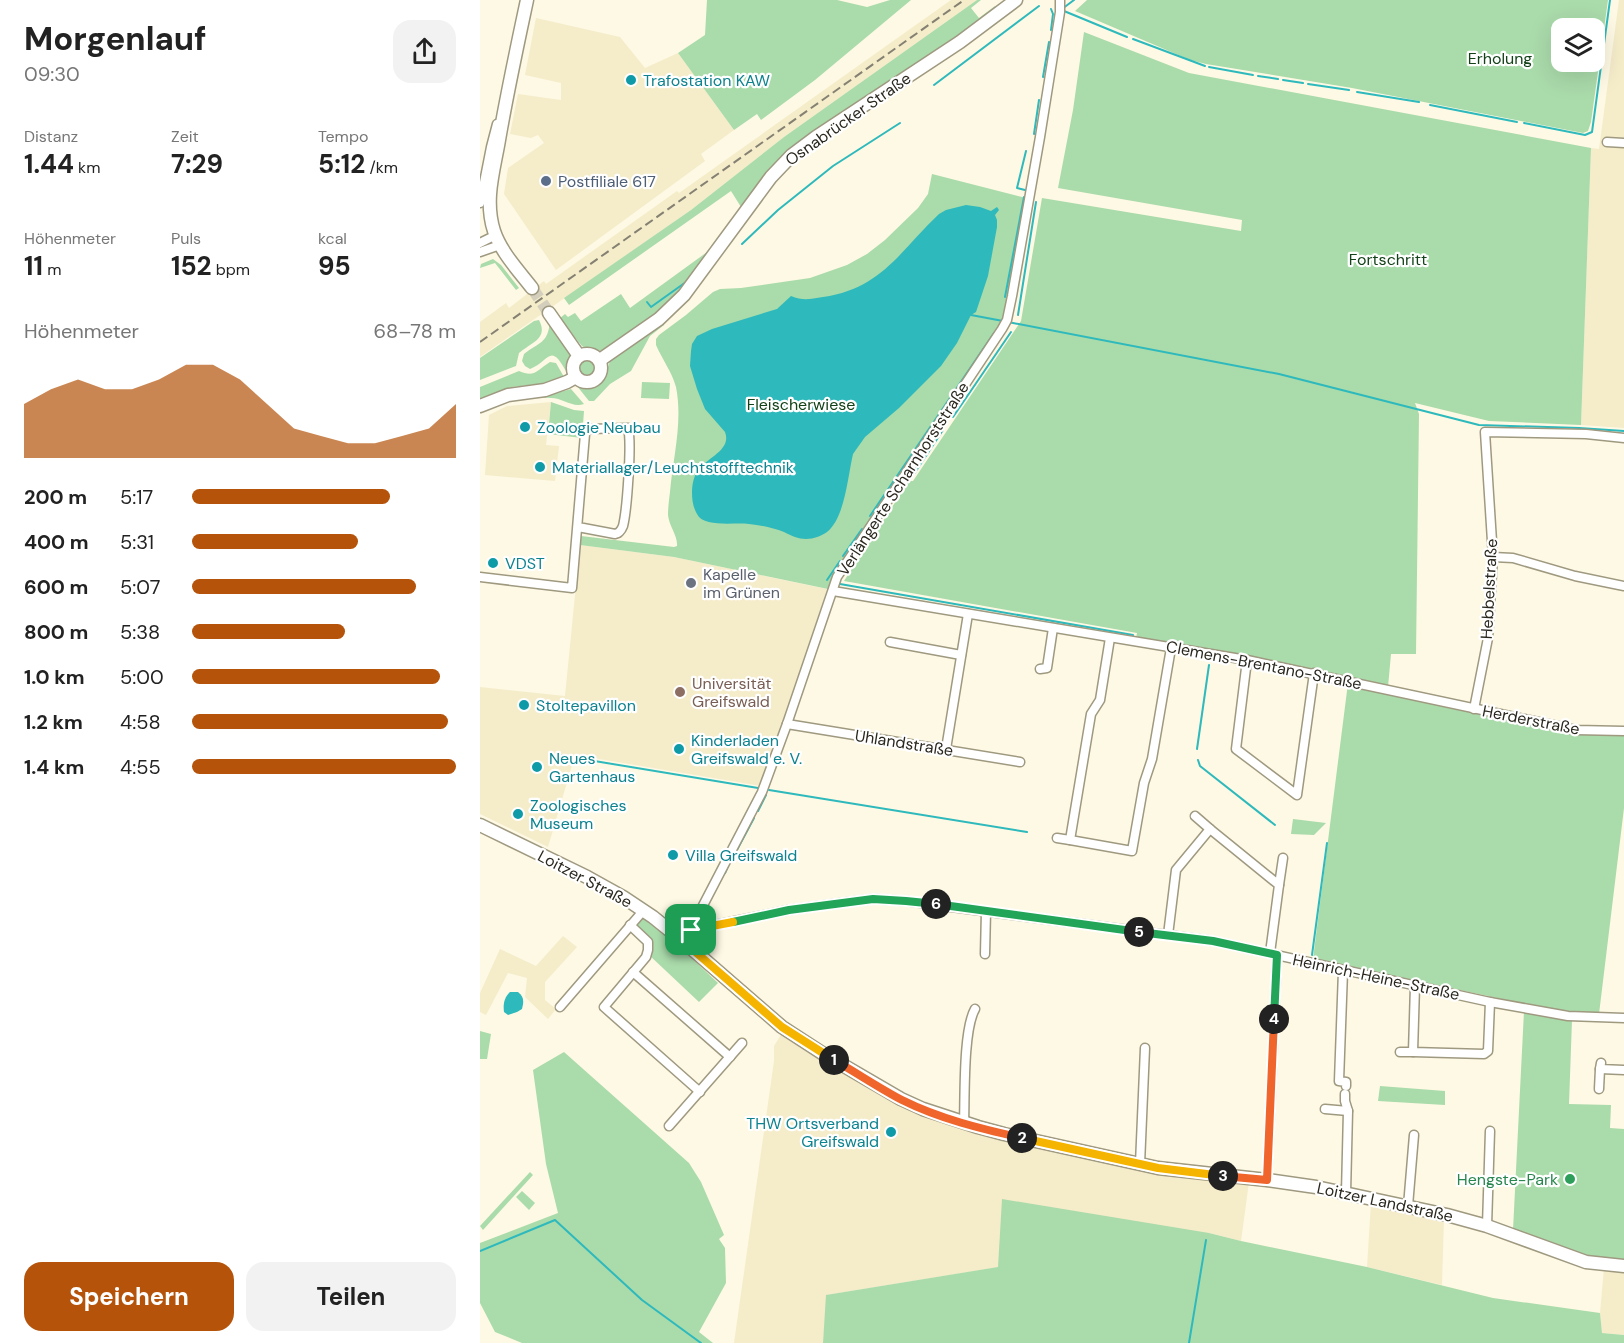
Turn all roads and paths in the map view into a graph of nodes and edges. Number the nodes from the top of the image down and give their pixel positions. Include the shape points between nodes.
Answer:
1 (527, 0) edge
2 (1016, 0) edge
3 (1060, 0) edge
4 (505, 104) junction
5 (1607, 142) dead end
6 (1624, 143) edge
7 (480, 203) edge
8 (498, 240) junction
9 (480, 243) edge
10 (480, 252) edge
11 (532, 288) tunnel mouth
12 (549, 313) tunnel mouth
13 (579, 356) junction
14 (600, 360) junction
15 (576, 377) junction
16 (480, 406) edge
17 (1624, 438) edge
18 (578, 527) junction
19 (1493, 557) junction
20 (480, 577) edge
21 (1624, 586) edge
22 (833, 591) junction
23 (968, 614) junction
24 (1053, 628) junction
25 (1110, 638) junction
26 (890, 642) dead end
27 (1172, 648) junction
28 (961, 655) junction
29 (1247, 660) junction
30 (1040, 669) dead end
31 (1314, 673) junction
32 (1474, 709) junction
33 (787, 724) junction
34 (1624, 731) edge
35 (946, 749) junction
36 (1020, 762) dead end
37 (1194, 816) dead end
38 (480, 825) edge
39 (1210, 829) junction
40 (1057, 838) dead end
41 (1070, 840) junction
42 (1283, 858) dead end
43 (1279, 885) junction
44 (643, 911) junction
45 (986, 911) junction
46 (630, 925) junction
47 (691, 930) junction
48 (1168, 935) junction
49 (684, 942) junction
50 (985, 954) dead end
51 (1274, 954) junction
52 (1343, 971) junction
53 (633, 972) junction
54 (1415, 986) junction
55 (1490, 1002) junction
56 (560, 1007) dead end
57 (975, 1009) dead end
58 (1624, 1018) edge
59 (742, 1043) dead end
60 (1145, 1048) dead end
61 (1400, 1052) dead end
62 (1413, 1052) junction
63 (730, 1058) junction
64 (1624, 1070) edge
65 (1599, 1089) dead end
66 (700, 1092) junction
67 (1325, 1109) dead end
68 (1348, 1112) junction
69 (964, 1123) junction
70 (669, 1126) dead end
71 (1490, 1131) dead end
72 (1414, 1135) dead end
73 (1140, 1164) junction
74 (1267, 1180) junction
75 (1346, 1193) junction
76 (1408, 1206) junction
77 (1487, 1226) junction
78 (1624, 1266) edge

1 - 4 main road
2 - 14 main road, Osnabrücker Straße via 792,155 771,177 684,296 669,312
3 - 22 street, Verlängerte Scharnhorststraße via 1041,137 1005,322 837,577
4 - 7 street via 494,134
4 - 8 main road via 489,192
5 - 6 street
8 - 9 street
8 - 10 street
8 - 11 main road
12 - 13 main road
13 - 14 main road via 588,353
13 - 15 main road via 573,367
14 - 15 main road, Osnabrücker Straße via 602,370 597,378 588,382
15 - 16 main road, Osnabrücker Straße via 545,390 508,394
17 - 19 street, Hebbelstraße via 1485,432
18 - 18 street via 586,430 628,428 622,529 615,534
18 - 20 street via 572,588
19 - 21 street via 1513,558
19 - 32 street, Hebbelstraße via 1488,638
22 - 23 street, Clemens-Brentano-Straße
22 - 33 street, Verlängerte Scharnhorststraße
23 - 24 street, Clemens-Brentano-Straße
23 - 28 street
24 - 25 street, Clemens-Brentano-Straße
24 - 30 street via 1047,668
25 - 27 street, Clemens-Brentano-Straße
25 - 41 street via 1100,700 1091,714
26 - 28 street
27 - 29 street, Clemens-Brentano-Straße
27 - 41 street via 1132,851
28 - 35 street
29 - 31 street, Clemens-Brentano-Straße
29 - 31 street via 1236,749 1297,795
31 - 32 street, Clemens-Brentano-Straße
32 - 34 street, Herderstraße via 1586,732
33 - 35 street, Uhlandstraße
33 - 47 street, Verlängerte Scharnhorststraße via 762,792
35 - 36 street, Uhlandstraße
37 - 39 street
38 - 44 main road, Loitzer Straße via 603,885
39 - 43 street
39 - 48 street via 1176,870
40 - 41 street
42 - 43 street
43 - 51 street
44 - 46 street
44 - 49 main road, Loitzer Straße
45 - 47 street, Heinrich-Heine-Straße via 873,899 789,910
45 - 48 street, Heinrich-Heine-Straße
45 - 50 street
46 - 53 street via 648,942 646,957
46 - 56 street
47 - 49 street, Verlängerte Scharnhorststraße
48 - 51 street, Heinrich-Heine-Straße
49 - 69 main road, Loitzer Landstraße via 782,1027 822,1053 901,1099
51 - 52 street, Heinrich-Heine-Straße
51 - 74 street
52 - 54 street, Heinrich-Heine-Straße
52 - 68 street via 1339,1081 1346,1082
53 - 63 street
53 - 66 street via 604,1007
54 - 55 street, Heinrich-Heine-Straße
54 - 62 street
55 - 58 street, Heinrich-Heine-Straße via 1568,1016
55 - 62 street via 1488,1051 1484,1054
57 - 69 street via 968,1034
59 - 63 street
60 - 73 street
61 - 62 street
63 - 66 street
64 - 65 street via 1600,1066
66 - 70 street
67 - 68 street
68 - 75 street
69 - 73 main road, Loitzer Landstraße
71 - 77 street
72 - 76 street
73 - 74 main road, Loitzer Landstraße
74 - 75 main road, Loitzer Landstraße
75 - 76 main road, Loitzer Landstraße
76 - 77 main road, Loitzer Landstraße
77 - 78 main road, Loitzer Landstraße via 1586,1262

